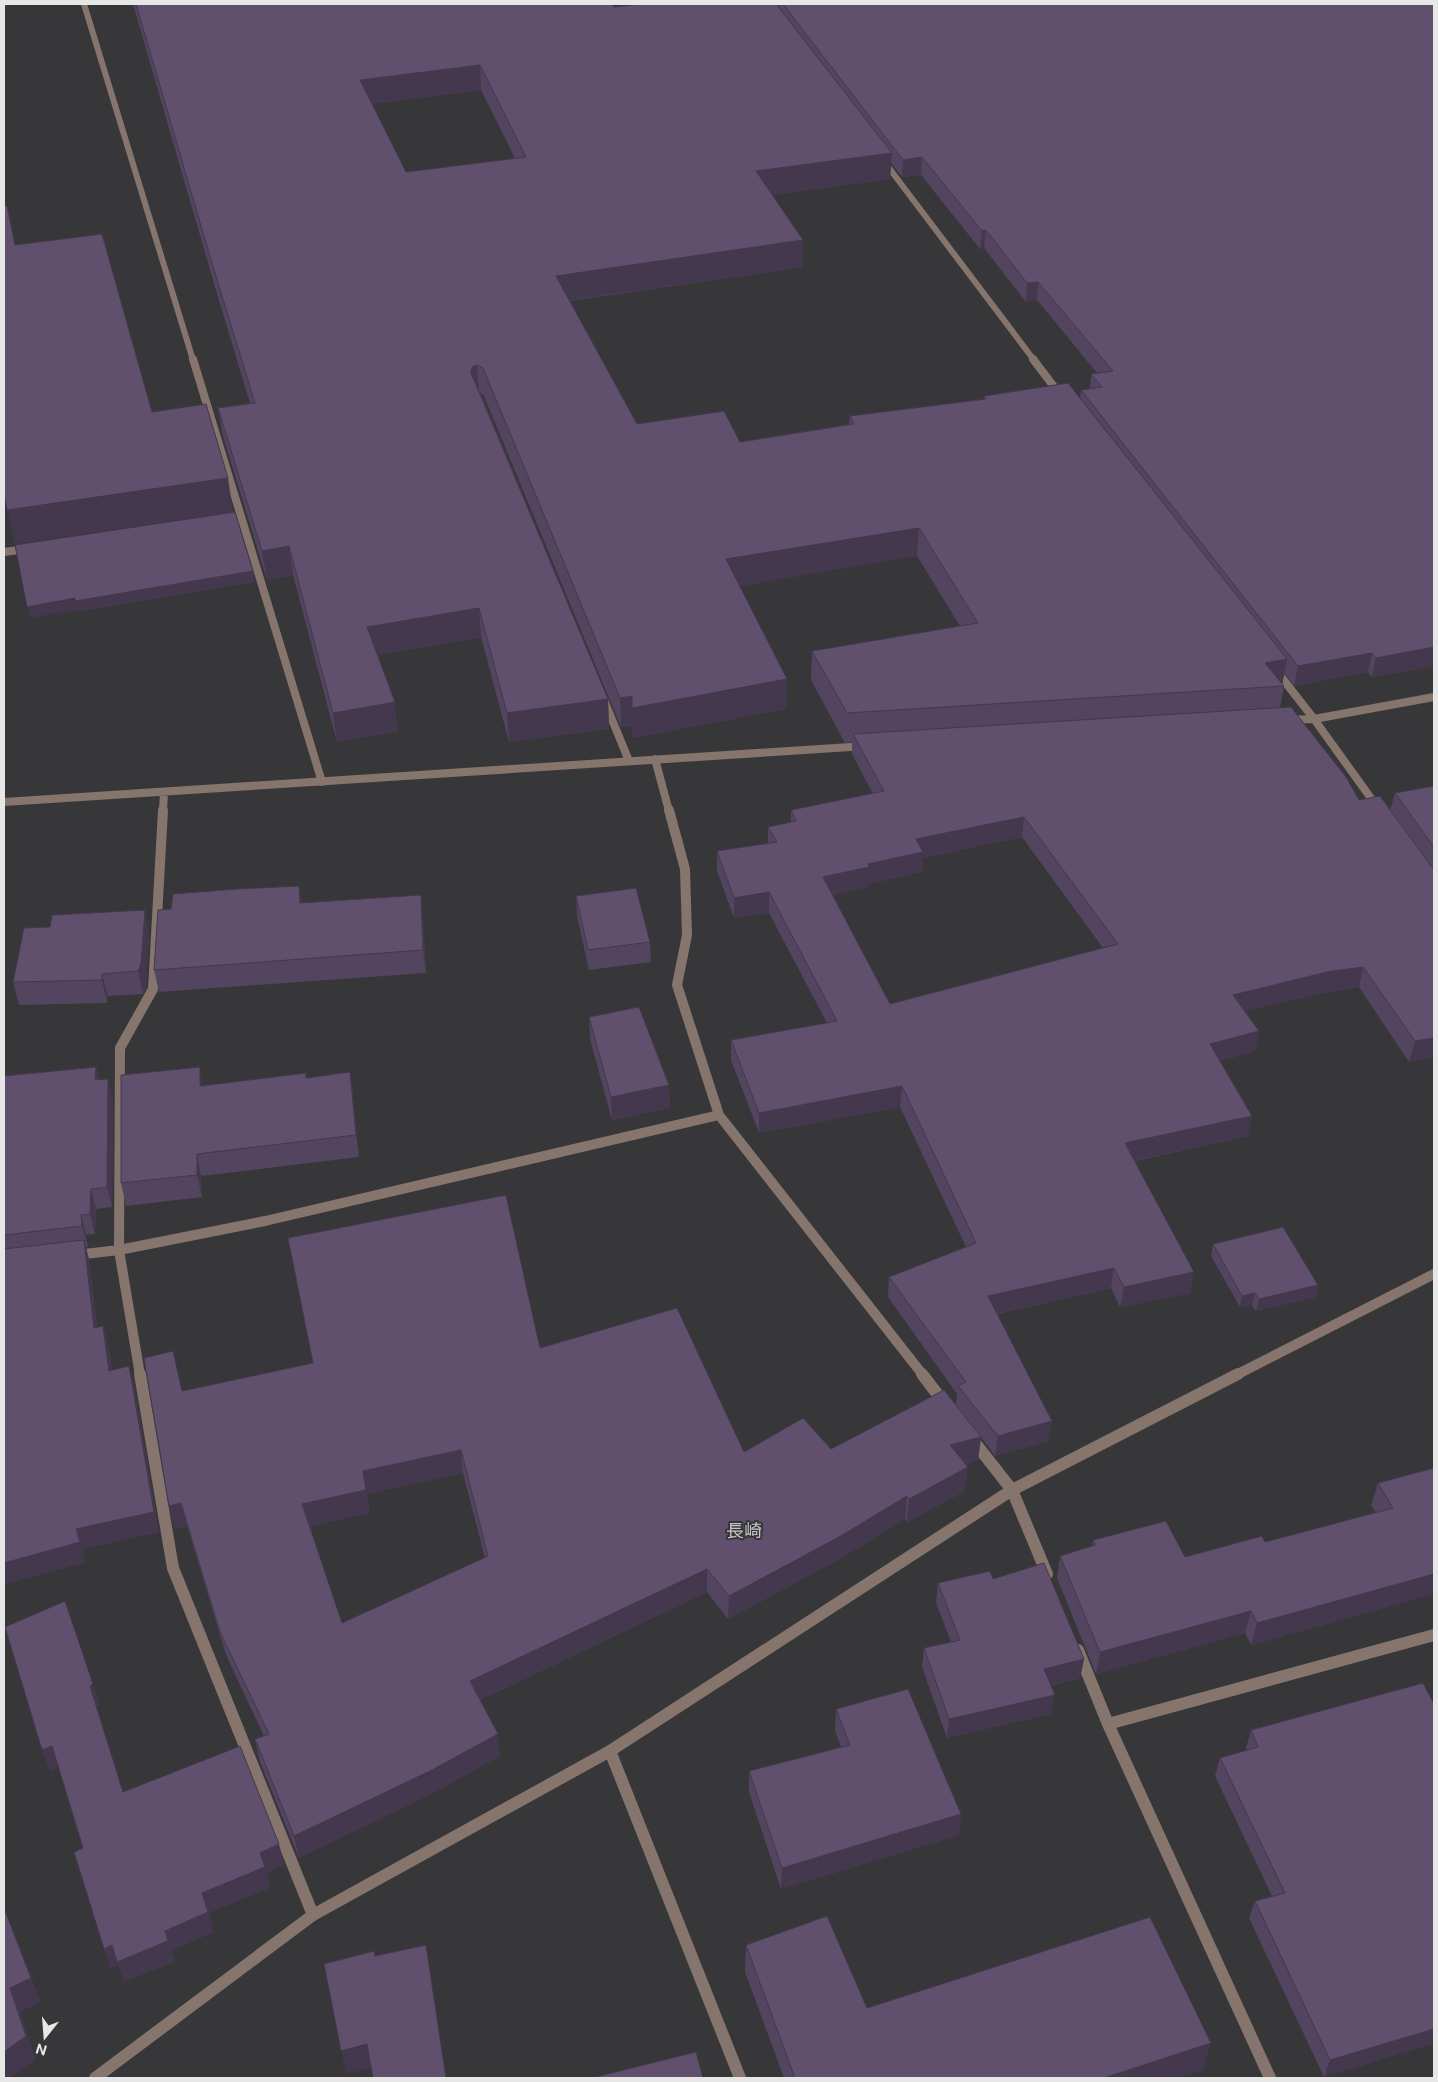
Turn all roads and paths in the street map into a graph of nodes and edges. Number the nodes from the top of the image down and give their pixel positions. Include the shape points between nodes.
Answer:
1 (84, 4) edge
2 (875, 150) edge
3 (1065, 401) edge
4 (241, 517) junction
5 (231, 519) edge
6 (33, 548) edge
7 (4, 552) edge
8 (1271, 665) edge
9 (599, 688) edge
10 (1434, 697) edge
11 (1314, 719) junction
12 (1275, 721) edge
13 (872, 746) edge
14 (656, 759) junction
15 (629, 761) junction
16 (322, 782) junction
17 (164, 792) junction
18 (4, 802) edge
19 (1383, 814) edge
20 (719, 1115) junction
21 (119, 1250) junction
22 (61, 1256) edge
23 (1434, 1274) edge
24 (951, 1412) edge
25 (963, 1428) edge
26 (1012, 1490) junction
27 (1053, 1589) edge
28 (1071, 1634) edge
29 (1434, 1635) edge
30 (1108, 1724) junction
31 (610, 1751) junction
32 (313, 1915) junction
33 (95, 2078) edge
34 (740, 2078) edge
35 (1270, 2078) edge

1 - 4 street
2 - 3 street
4 - 5 street
4 - 16 street
6 - 7 street
8 - 11 street
9 - 15 street
10 - 11 street
11 - 12 street
11 - 19 street
13 - 14 street
14 - 15 street
14 - 20 street via 685,870 687,935 677,984
15 - 16 street
16 - 17 street
17 - 18 street
17 - 21 street via 153,989 120,1048
20 - 21 street via 265,1221
20 - 24 street
21 - 22 street
21 - 32 street via 173,1568
23 - 26 street
25 - 26 street
26 - 27 street
26 - 31 street
28 - 30 street
29 - 30 street
30 - 35 street
31 - 32 street
31 - 34 street
32 - 33 street

